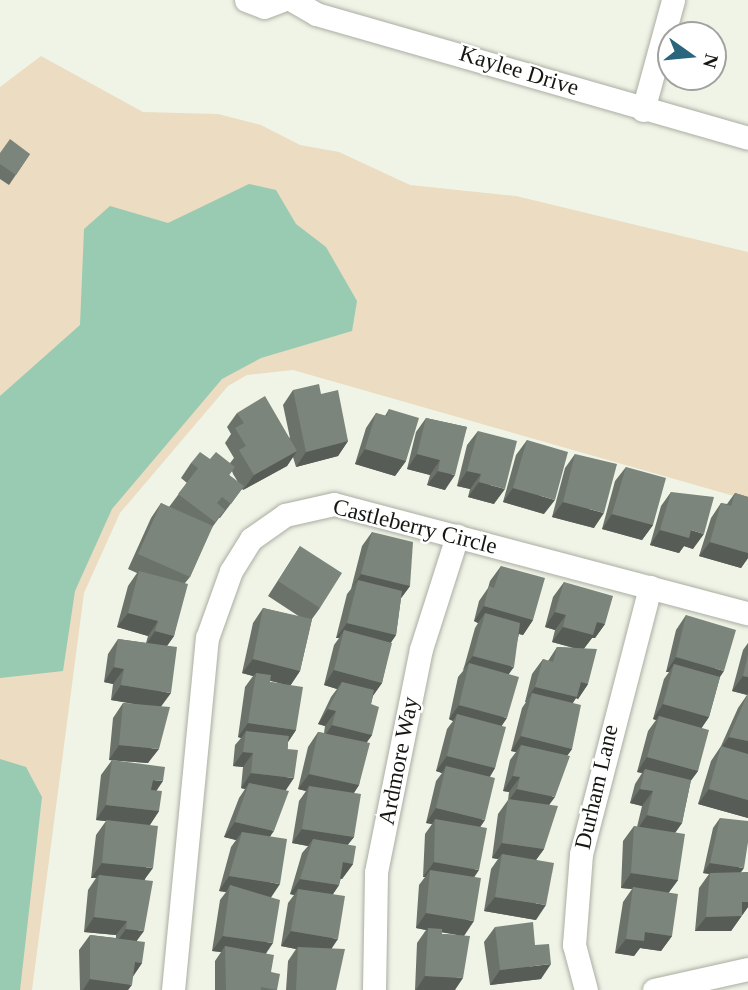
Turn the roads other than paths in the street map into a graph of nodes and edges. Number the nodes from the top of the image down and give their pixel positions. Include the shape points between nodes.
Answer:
1 (246, 0) edge
2 (282, 0) edge
3 (292, 0) edge
4 (673, 0) edge
5 (643, 110) junction
6 (748, 138) edge
7 (457, 536) junction
8 (650, 587) junction
9 (748, 613) edge
10 (748, 970) edge
11 (173, 990) edge
12 (374, 990) edge
13 (586, 990) edge
14 (654, 990) edge

1 - 2 street via 264,8
3 - 5 street, Kaylee Drive via 316,14 551,77
4 - 5 street
5 - 6 street, Kaylee Drive
7 - 8 street, Castleberry Circle
7 - 11 street, Castleberry Circle via 334,504 285,515 245,549 207,638
7 - 12 street, Ardmore Way via 421,649 376,872
8 - 9 street, Castleberry Circle
8 - 13 street, Durham Lane via 580,855 574,945
10 - 14 street

